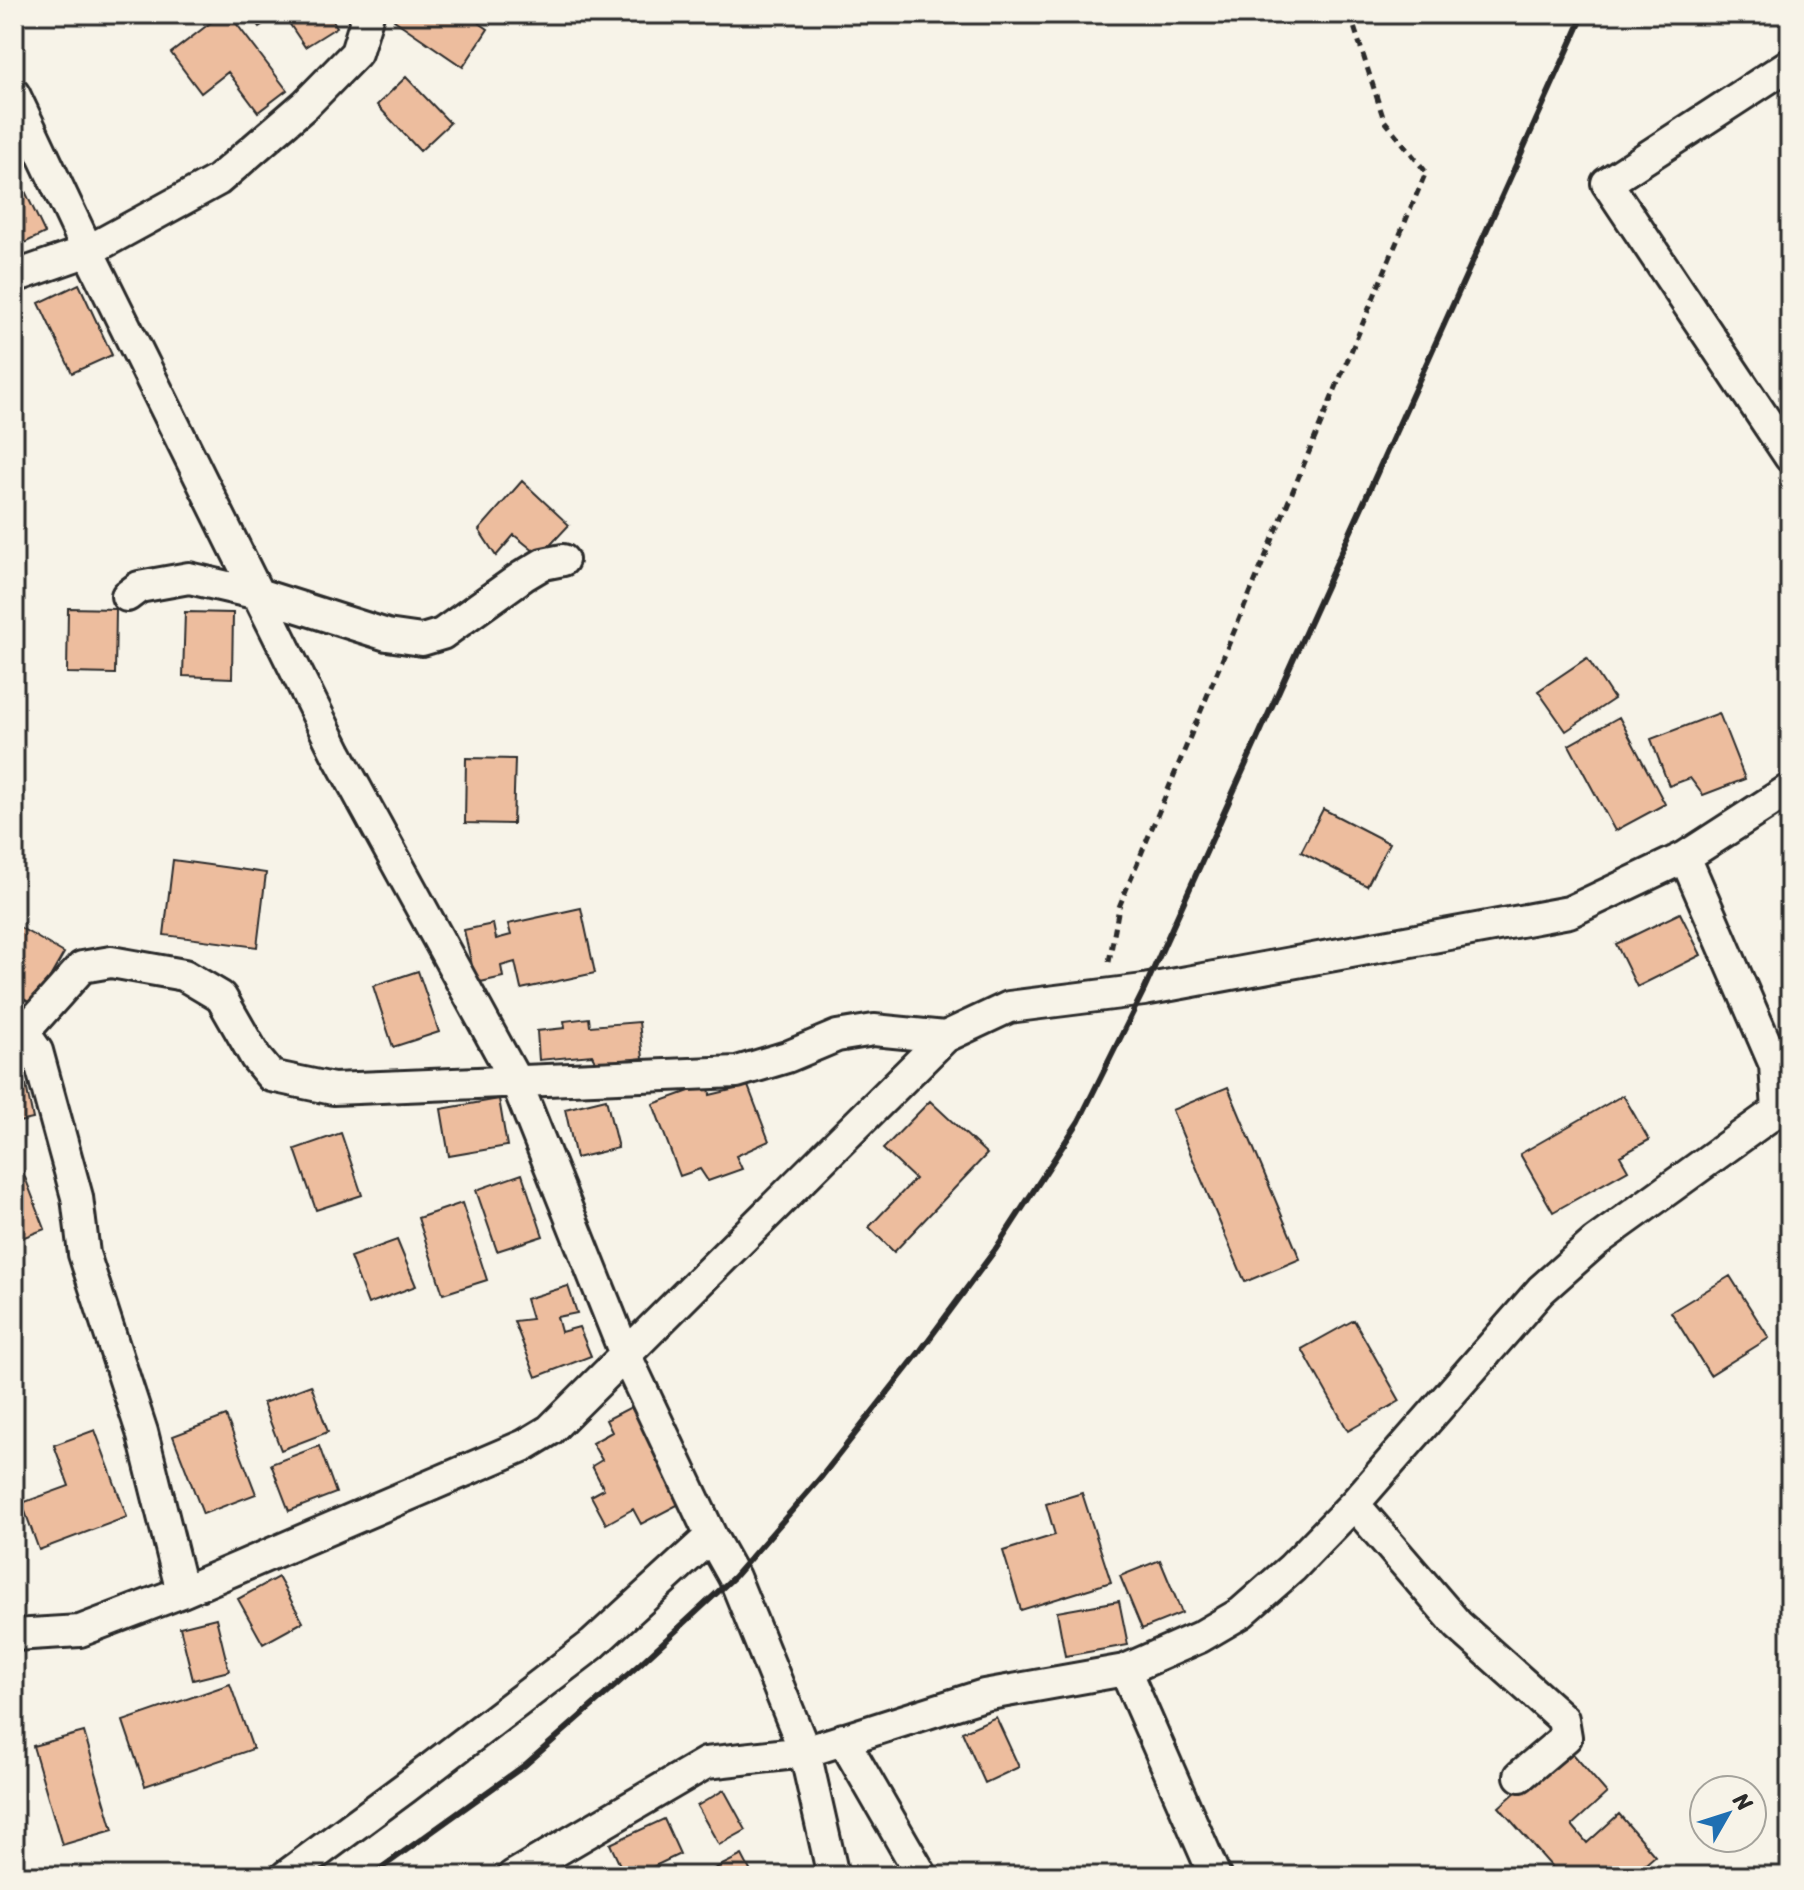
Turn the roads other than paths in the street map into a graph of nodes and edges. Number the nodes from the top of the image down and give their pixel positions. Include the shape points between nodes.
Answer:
1 (368, 14) edge
2 (1790, 64) edge
3 (14, 94) edge
4 (88, 251) junction
5 (14, 277) edge
6 (1790, 457) edge
7 (563, 560) dead end
8 (258, 594) junction
9 (127, 596) dead end
10 (1790, 789) edge
11 (1685, 857) junction
12 (17, 1033) edge
13 (945, 1037) junction
14 (516, 1081) junction
15 (1784, 1110) edge
16 (625, 1354) junction
17 (1354, 1504) junction
18 (711, 1536) junction
19 (182, 1592) junction
20 (14, 1635) edge
21 (1125, 1670) junction
22 (843, 1739) junction
23 (805, 1752) junction
24 (1520, 1776) dead end
25 (286, 1876) edge
26 (513, 1876) edge
27 (833, 1876) edge
28 (922, 1876) edge
29 (1215, 1876) edge

1 - 4 street via 356,53 218,180
2 - 6 street via 1607,183
3 - 4 street
4 - 5 street
4 - 8 street
7 - 8 street via 543,564 442,634 422,640 387,635
8 - 9 street via 189,578 139,587
8 - 14 street via 336,752
10 - 11 street
11 - 13 street via 1569,912 1160,988 1009,1007
11 - 15 street via 1775,1065
12 - 14 street via 82,967 111,962 184,975 221,997 271,1076 333,1089
12 - 19 street via 37,1051 77,1197 84,1254 142,1432
13 - 14 street via 874,1030 837,1036 737,1072
13 - 16 street
14 - 16 street
15 - 17 street via 1595,1242 1541,1290
16 - 18 street
16 - 19 street via 550,1430 525,1445
17 - 21 street via 1241,1613
17 - 24 street via 1458,1625 1563,1719 1566,1737
18 - 23 street via 734,1577
18 - 25 street via 592,1645
19 - 20 street via 80,1631
21 - 22 street via 984,1695
21 - 29 street
22 - 23 street
22 - 28 street
23 - 26 street via 706,1763
23 - 27 street

